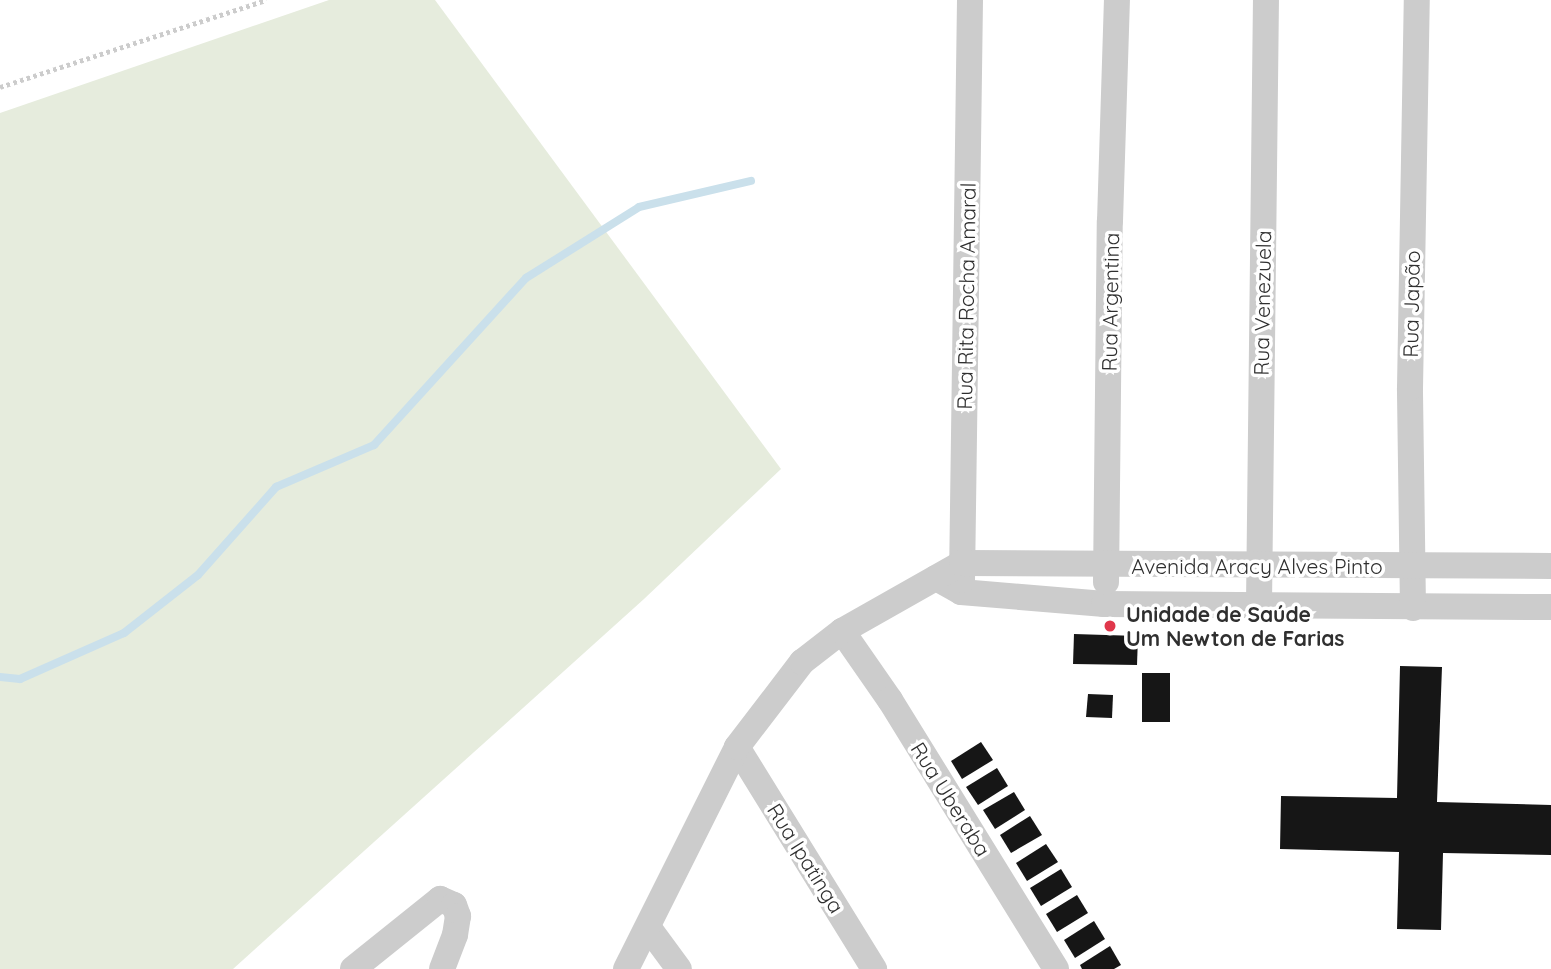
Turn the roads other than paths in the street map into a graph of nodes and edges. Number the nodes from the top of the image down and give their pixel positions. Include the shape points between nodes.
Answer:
1 (970, 0) edge
2 (1117, 0) edge
3 (1266, 0) edge
4 (1417, 0) edge
5 (962, 563) junction
6 (1107, 565) junction
7 (1259, 565) junction
8 (1551, 566) edge
9 (1413, 567) junction
10 (936, 578) junction
11 (961, 592) junction
12 (1104, 604) junction
13 (1259, 605) junction
14 (1551, 607) edge
15 (1413, 608) junction
16 (842, 631) junction
17 (737, 747) junction
18 (648, 927) junction
19 (353, 969) edge
20 (442, 969) edge
21 (626, 969) edge
22 (679, 969) edge
23 (874, 969) edge
24 (1056, 969) edge

1 - 5 street, Rua Rita Rocha Amaral
2 - 6 street, Rua Argentina
3 - 7 street, Rua Venezuela
4 - 9 street, Rua Japão via 1410,388
5 - 6 street, Avenida Aracy Alves Pinto
5 - 10 street
5 - 11 street, Rua Rita Rocha Amaral
6 - 7 street, Avenida Aracy Alves Pinto
6 - 12 street, Rua Argentina
7 - 9 street, Avenida Aracy Alves Pinto
7 - 13 street, Rua Venezuela
8 - 9 street, Avenida Aracy Alves Pinto
9 - 15 street, Rua Japão
10 - 11 street
10 - 16 street
11 - 12 street, Avenida Aracy Alves Pinto
12 - 13 street, Avenida Aracy Alves Pinto
13 - 15 street, Avenida Aracy Alves Pinto
14 - 15 street, Avenida Aracy Alves Pinto
16 - 17 street via 802,662
16 - 24 street, Rua Uberaba via 890,700
17 - 18 street
17 - 23 street, Rua Ipatinga
18 - 21 street
18 - 22 street
19 - 20 street via 440,898 454,905 458,916

